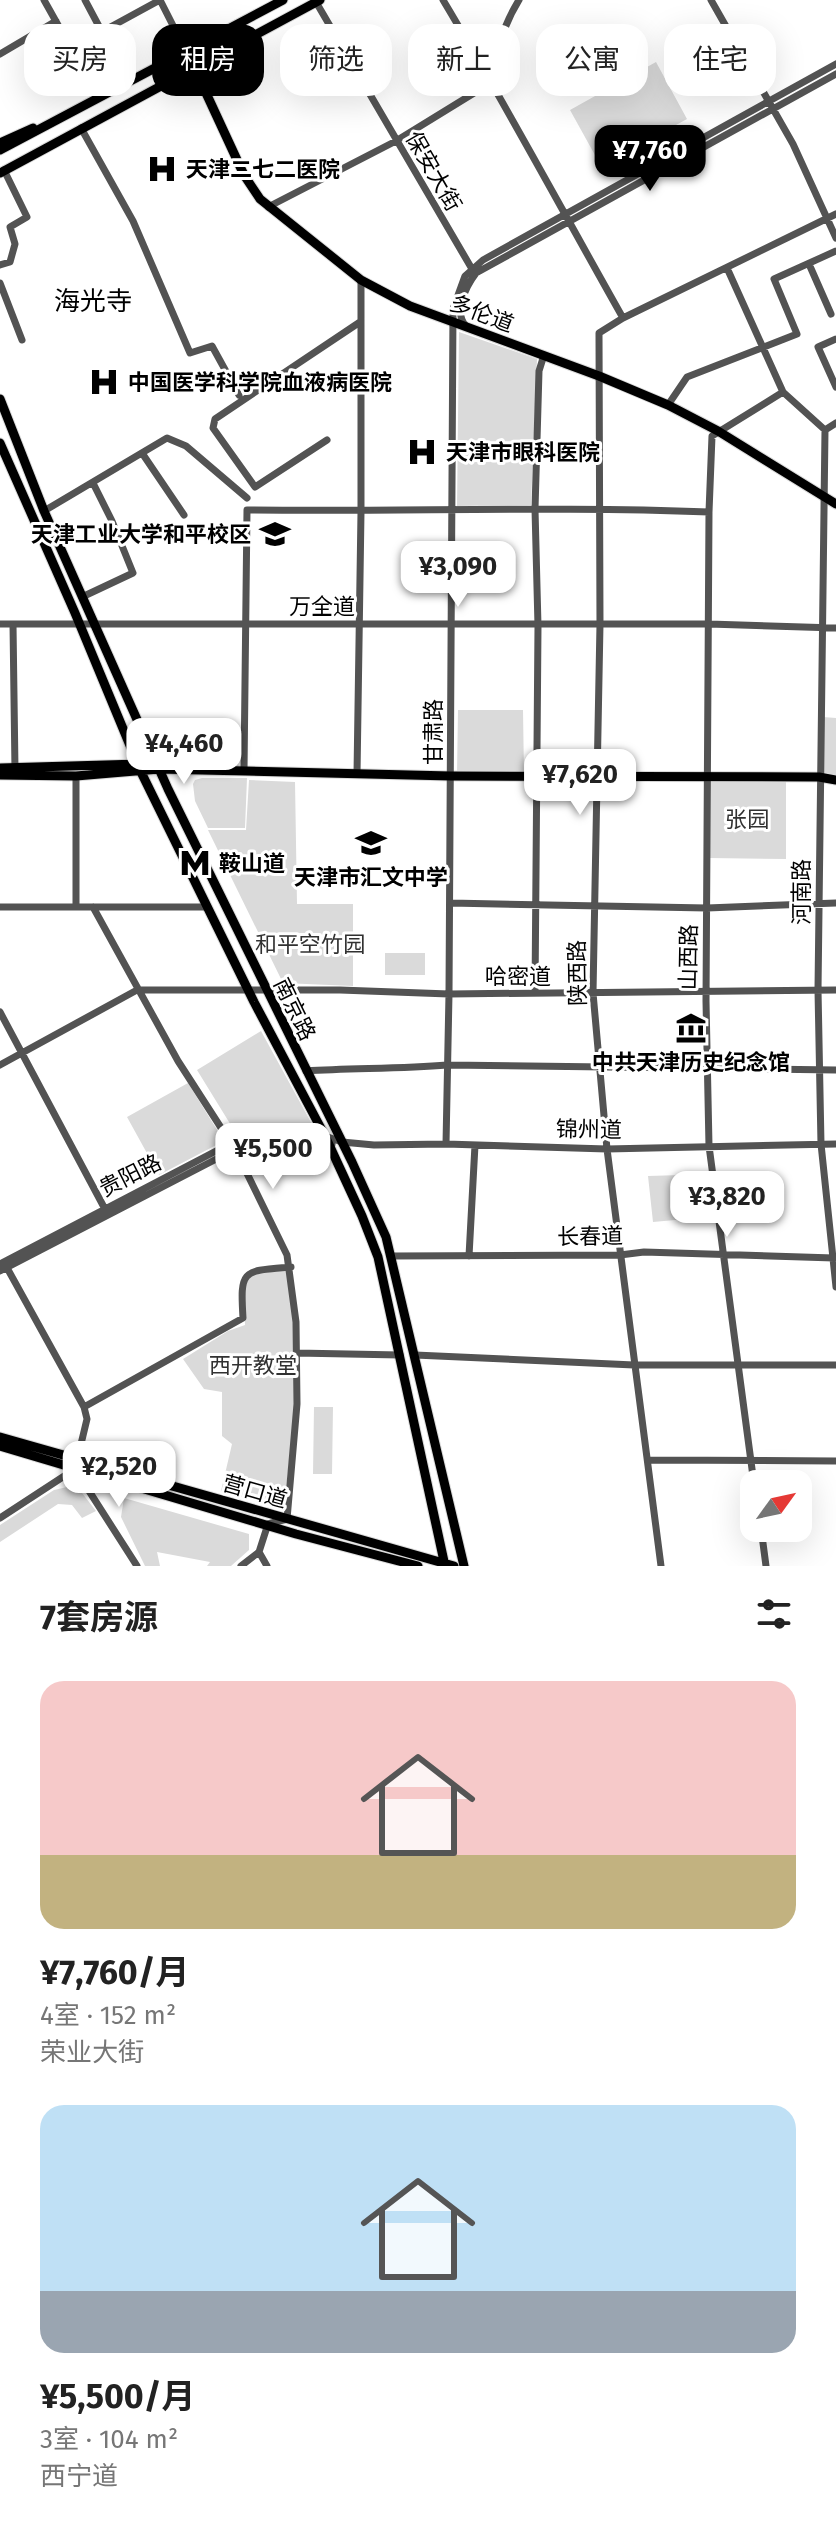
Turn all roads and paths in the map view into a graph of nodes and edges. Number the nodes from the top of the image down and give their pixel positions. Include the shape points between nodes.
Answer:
1 (44, 0) edge
2 (85, 0) edge
3 (160, 0) edge
4 (283, 0) edge
5 (443, 0) edge
6 (519, 0) edge
7 (711, 0) edge
8 (318, 1) edge
9 (56, 21) junction
10 (58, 24) edge
11 (98, 24) edge
12 (116, 24) edge
13 (173, 24) edge
14 (238, 24) edge
15 (457, 24) edge
16 (507, 24) edge
17 (264, 30) edge
18 (0, 54) edge
19 (836, 64) edge
20 (152, 70) edge
21 (836, 74) edge
22 (152, 90) edge
23 (207, 96) edge
24 (469, 96) edge
25 (500, 96) edge
26 (99, 98) joint
27 (772, 105) junction
28 (52, 123) junction
29 (81, 128) junction
30 (396, 141) junction
31 (0, 143) edge
32 (0, 150) edge
33 (2, 172) edge
34 (268, 207) junction
35 (836, 214) edge
36 (566, 218) junction
37 (827, 218) junction
38 (836, 238) edge
39 (836, 251) edge
40 (809, 264) junction
41 (0, 265) edge
42 (727, 268) junction
43 (473, 271) junction
44 (361, 280) junction
45 (0, 283) edge
46 (831, 314) dead end
47 (623, 318) junction
48 (453, 321) junction
49 (360, 322) junction
50 (468, 327) junction
51 (836, 339) edge
52 (22, 340) dead end
53 (762, 346) junction
54 (544, 355) junction
55 (599, 376) junction
56 (836, 387) edge
57 (783, 392) junction
58 (239, 395) dead end
59 (0, 399) edge
60 (668, 405) junction
61 (836, 423) edge
62 (825, 430) junction
63 (718, 431) junction
64 (327, 440) dead end
65 (0, 443) edge
66 (142, 453) junction
67 (93, 483) junction
68 (824, 496) junction
69 (247, 498) dead end
70 (836, 504) edge
71 (598, 508) junction
72 (535, 509) junction
73 (44, 511) junction
74 (361, 512) junction
75 (452, 512) junction
76 (709, 512) junction
77 (184, 515) dead end
78 (82, 597) junction
79 (245, 623) junction
80 (0, 624) edge
81 (13, 624) junction
82 (79, 624) junction
83 (94, 624) junction
84 (357, 624) junction
85 (451, 624) junction
86 (600, 624) junction
87 (709, 624) junction
88 (538, 626) junction
89 (821, 628) junction
90 (836, 628) edge
91 (125, 733) junction
92 (109, 766) junction
93 (0, 768) edge
94 (141, 769) junction
95 (159, 769) junction
96 (244, 770) junction
97 (15, 772) junction
98 (122, 774) junction
99 (357, 774) junction
100 (0, 775) edge
101 (76, 776) junction
102 (451, 776) junction
103 (597, 776) junction
104 (538, 777) junction
105 (706, 777) junction
106 (819, 777) junction
107 (836, 780) edge
108 (168, 789) junction
109 (154, 799) junction
110 (450, 903) junction
111 (535, 903) junction
112 (836, 903) edge
113 (595, 904) junction
114 (819, 904) junction
115 (0, 907) edge
116 (76, 907) junction
117 (93, 907) junction
118 (206, 907) junction
119 (707, 908) junction
120 (137, 990) junction
121 (249, 990) junction
122 (818, 990) junction
123 (836, 990) edge
124 (266, 991) junction
125 (535, 993) junction
126 (593, 993) junction
127 (706, 993) junction
128 (449, 994) junction
129 (0, 1012) edge
130 (22, 1052) junction
131 (0, 1065) edge
132 (447, 1065) junction
133 (600, 1068) junction
134 (706, 1068) junction
135 (820, 1068) junction
136 (836, 1070) edge
137 (306, 1071) junction
138 (328, 1141) junction
139 (342, 1142) junction
140 (446, 1144) junction
141 (821, 1144) junction
142 (836, 1144) edge
143 (475, 1145) junction
144 (709, 1146) junction
145 (234, 1148) junction
146 (607, 1149) junction
147 (106, 1211) junction
148 (723, 1254) junction
149 (620, 1255) junction
150 (392, 1256) junction
151 (469, 1256) junction
152 (834, 1258) edge
153 (3, 1266) edge
154 (291, 1267) junction
155 (836, 1287) edge
156 (296, 1353) junction
157 (400, 1355) junction
158 (415, 1355) junction
159 (739, 1364) junction
160 (634, 1365) junction
161 (836, 1365) edge
162 (84, 1407) junction
163 (0, 1437) edge
164 (0, 1446) edge
165 (648, 1460) junction
166 (751, 1461) junction
167 (836, 1461) edge
168 (55, 1463) junction
169 (74, 1465) junction
170 (752, 1470) edge
171 (54, 1480) junction
172 (87, 1488) junction
173 (0, 1515) edge
174 (287, 1519) junction
175 (268, 1524) junction
176 (763, 1542) edge
177 (259, 1552) junction
178 (133, 1565) edge
179 (449, 1565) edge
180 (241, 1566) edge
181 (267, 1566) edge
182 (418, 1566) edge
183 (464, 1566) edge
184 (661, 1566) edge
185 (766, 1566) edge

1 - 9 street
2 - 11 street
3 - 12 street
3 - 13 street
4 - 14 main road
5 - 15 street
6 - 16 street
7 - 27 street
8 - 17 main road
8 - 30 street, 保安大街
9 - 10 street
9 - 18 street
19 - 27 street
20 - 26 main road
21 - 27 street
22 - 29 main road
23 - 34 main road, 多伦道 via 244,175
24 - 30 street
25 - 36 street
26 - 28 main road
27 - 36 street
27 - 37 street
28 - 31 main road
28 - 32 main road
29 - 33 main road
29 - 58 street via 133,221 190,353 212,346
30 - 34 street
30 - 43 street, 保安大街
33 - 41 street via 27,217 10,227 15,244 10,262
34 - 44 main road, 多伦道
35 - 37 street
36 - 43 street
36 - 47 street
37 - 38 street
37 - 42 street
39 - 40 street
40 - 46 street
40 - 53 street via 774,279 797,334
42 - 47 street
42 - 53 street
43 - 48 street, 甘肃路 via 465,276
43 - 50 street via 459,313
44 - 48 main road, 多伦道
44 - 49 street
45 - 52 street
47 - 55 street, 陕西路 via 599,333
48 - 50 main road, 多伦道
48 - 75 street, 甘肃路
49 - 64 street via 215,419 213,428 255,487
49 - 74 street
50 - 54 main road, 多伦道
51 - 56 street via 818,347
53 - 57 street
53 - 60 street via 687,377
54 - 55 main road, 多伦道
54 - 72 street via 539,371
55 - 60 main road, 多伦道
55 - 71 street, 陕西路
57 - 62 street
57 - 63 street
59 - 73 main road, 南京路
60 - 63 main road, 多伦道
61 - 62 street
62 - 68 street, 河南路
63 - 68 main road, 多伦道
63 - 76 street, 山西路 via 711,439
65 - 82 main road, 南京路
66 - 67 street
66 - 69 street via 167,438 186,446
66 - 77 street
67 - 73 street
67 - 78 street via 133,573
68 - 70 main road, 多伦道
68 - 89 street, 河南路
71 - 72 street
71 - 76 street
71 - 86 street, 陕西路
72 - 75 street
72 - 88 street
73 - 78 main road, 南京路
74 - 75 street
74 - 79 street via 247,510
74 - 84 street
75 - 85 street, 甘肃路
76 - 87 street, 山西路
78 - 83 main road, 南京路
79 - 83 street, 万全道
79 - 84 street, 万全道
79 - 96 street
80 - 81 street, 万全道
81 - 82 street, 万全道
81 - 97 street
82 - 83 street, 万全道
82 - 91 main road, 南京路
83 - 95 main road, 南京路
84 - 85 street, 万全道
84 - 99 street
85 - 88 street, 万全道
85 - 102 street, 甘肃路
86 - 87 street, 万全道
86 - 88 street, 万全道
86 - 103 street, 陕西路
87 - 89 street, 万全道
87 - 105 street, 山西路
88 - 104 street
89 - 90 street, 万全道
89 - 106 street, 河南路
91 - 92 main road via 126,754
91 - 94 main road, 南京路
92 - 94 main road
92 - 97 main road
93 - 97 main road
94 - 95 main road
94 - 98 main road
94 - 108 main road
94 - 109 main road, 南京路
95 - 96 main road
95 - 108 main road, 南京路
96 - 99 main road
97 - 100 main road
97 - 101 main road
98 - 101 main road
98 - 109 main road via 139,779
99 - 102 main road
101 - 116 street
102 - 104 main road
102 - 110 street, 甘肃路
103 - 104 main road
103 - 105 main road
103 - 113 street, 陕西路
104 - 111 street
105 - 106 main road
105 - 119 street, 山西路
106 - 107 main road
106 - 114 street, 河南路
108 - 124 main road, 南京路
109 - 118 main road, 南京路
110 - 111 street
110 - 128 street, 甘肃路
111 - 113 street
111 - 125 street
112 - 114 street
113 - 119 street
113 - 126 street, 陕西路
114 - 119 street
114 - 122 street, 河南路
115 - 116 street
116 - 117 street
117 - 118 street
117 - 120 street
118 - 121 main road, 南京路
119 - 127 street, 山西路
120 - 121 street, 哈密道
120 - 130 street
120 - 145 street
121 - 124 street, 哈密道
121 - 138 main road, 南京路
122 - 123 street, 哈密道
122 - 127 street, 哈密道
122 - 135 street, 河南路
124 - 128 street, 哈密道
124 - 137 main road, 南京路
125 - 126 street, 哈密道
125 - 128 street, 哈密道
126 - 127 street, 哈密道
126 - 133 street, 陕西路
127 - 134 street, 山西路
128 - 132 street, 甘肃路
129 - 130 street
130 - 131 street
130 - 147 street
132 - 133 street
132 - 137 street
132 - 140 street, 甘肃路
133 - 134 street
133 - 146 street, 陕西路
134 - 135 street
134 - 144 street, 山西路
135 - 136 street
135 - 141 street, 河南路
137 - 139 main road, 南京路
138 - 139 street, 贵阳路
138 - 145 street, 贵阳路
138 - 157 main road, 南京路 via 378,1257
139 - 140 street, 锦州道
139 - 150 main road, 南京路
140 - 143 street, 锦州道
141 - 142 street, 锦州道
141 - 144 street, 锦州道
141 - 152 street, 河南路
143 - 146 street, 锦州道
143 - 151 street
144 - 146 street, 锦州道
144 - 148 street, 山西路
145 - 147 street, 贵阳路
145 - 154 street
146 - 149 street, 陕西路
147 - 153 street, 贵阳路
148 - 149 street, 长春道
148 - 152 street, 长春道
148 - 159 street, 山西路
149 - 151 street, 长春道
149 - 160 street, 陕西路
150 - 151 street, 长春道
150 - 158 main road, 南京路
152 - 155 street, 河南路
153 - 162 street
154 - 156 street
154 - 162 street via 246,1275 243,1318
156 - 157 street
156 - 174 street
157 - 179 main road, 南京路 via 439,1543
158 - 160 street
158 - 183 main road, 南京路
159 - 160 street
159 - 161 street
159 - 166 street, 山西路
160 - 165 street, 陕西路
162 - 169 street via 87,1419
163 - 169 main road, 营口道
164 - 168 main road, 营口道
165 - 166 street
165 - 184 street, 陕西路
166 - 167 street
166 - 170 street, 山西路
168 - 169 main road, 营口道
168 - 171 street
169 - 171 street
169 - 172 street
169 - 174 main road, 营口道
169 - 175 main road, 营口道
171 - 172 street via 73,1480
171 - 173 street
172 - 178 street
174 - 175 street
174 - 179 main road, 营口道
175 - 177 street
175 - 182 main road, 营口道
176 - 185 street
177 - 180 street
177 - 181 street

